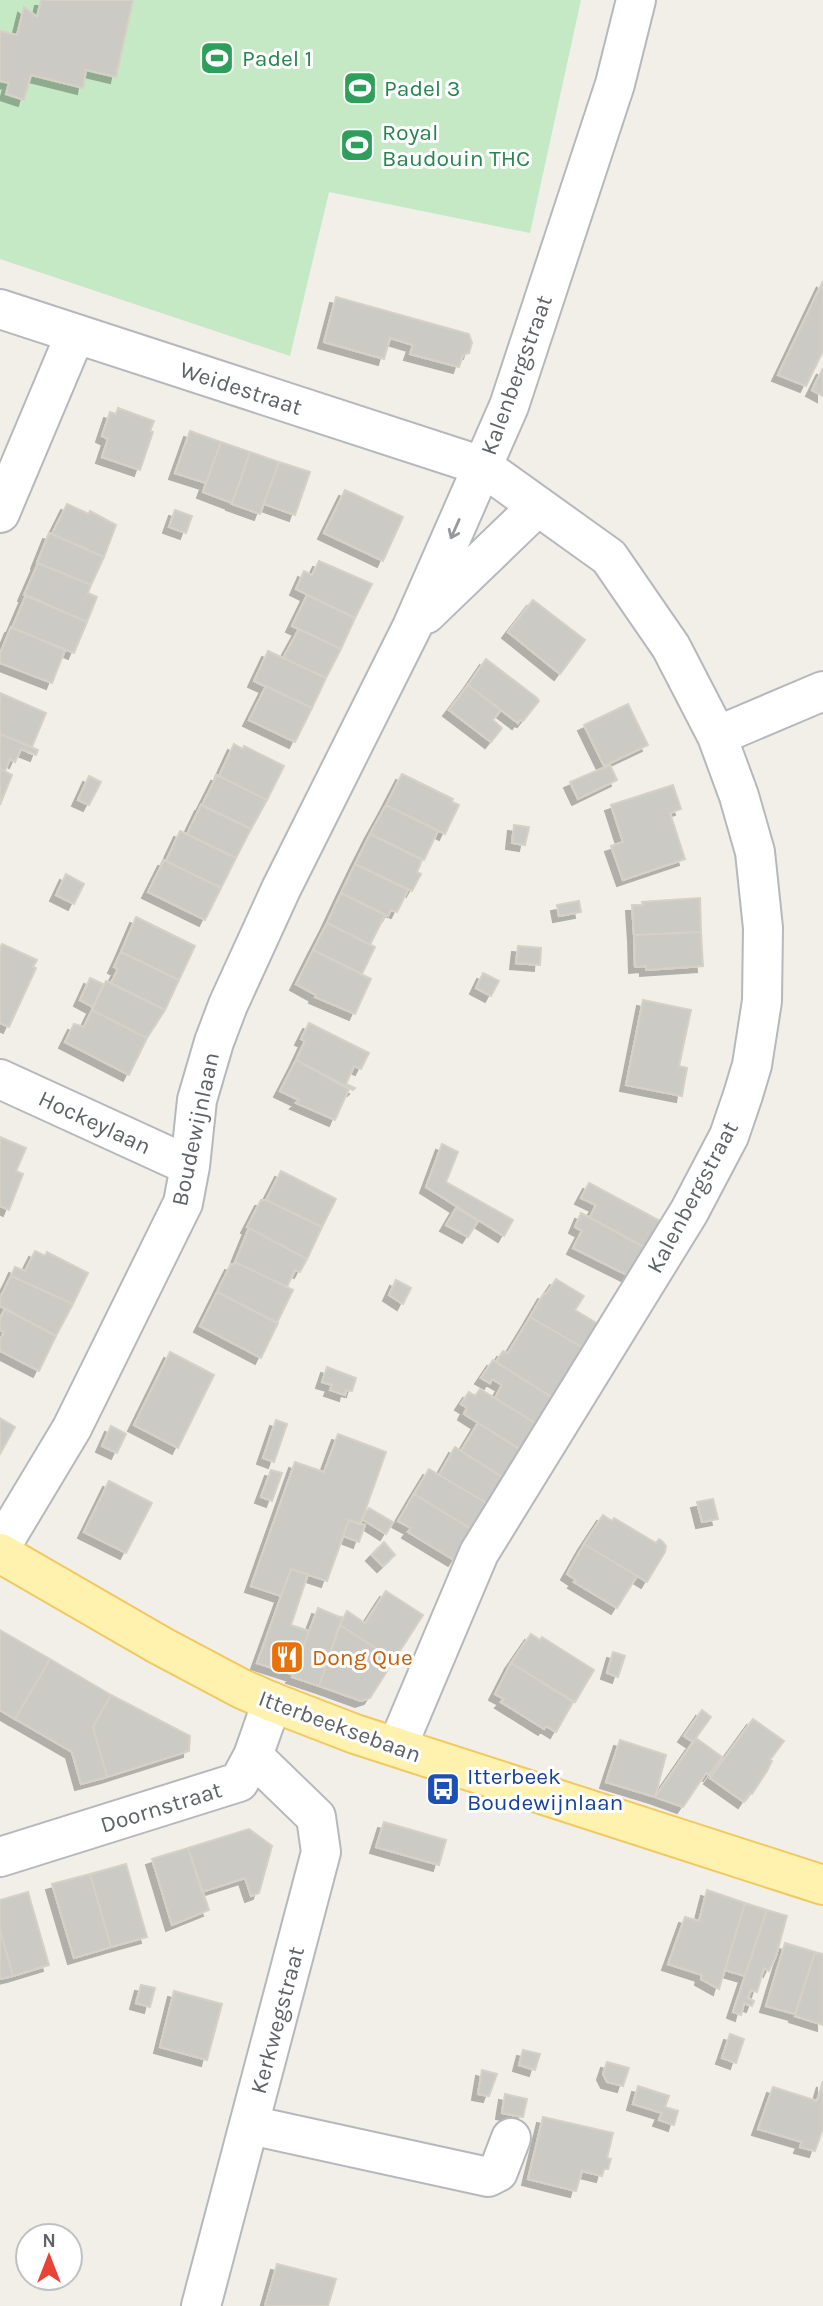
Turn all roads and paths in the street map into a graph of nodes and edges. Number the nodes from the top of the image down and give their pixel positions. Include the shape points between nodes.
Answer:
1 (636, 0) edge
2 (0, 309) edge
3 (75, 335) junction
4 (482, 466) junction
5 (538, 506) junction
6 (0, 513) edge
7 (412, 627) junction
8 (823, 691) edge
9 (717, 736) junction
10 (0, 1079) edge
11 (190, 1166) junction
12 (0, 1551) edge
13 (272, 1702) junction
14 (397, 1747) junction
15 (253, 1756) junction
16 (0, 1857) edge
17 (823, 1885) edge
18 (250, 2125) junction
19 (511, 2138) dead end
20 (201, 2306) edge

1 - 4 street, Kalenbergstraat via 611,97 509,406
2 - 3 street, Weidestraat
3 - 4 street, Weidestraat
3 - 6 street
4 - 5 street, Kalenbergstraat
4 -> 7 street, Boudewijnlaan
5 - 7 street, Boudewijnlaan
5 - 9 street, Kalenbergstraat via 609,557 671,647
7 - 11 street, Boudewijnlaan via 228,1005 197,1100
8 - 9 street
9 - 14 street, Kalenbergstraat via 739,796 760,884 762,1001 743,1095 729,1136 689,1212 480,1553
10 - 11 street, Hockeylaan
11 - 12 street, Boudewijnlaan via 183,1203 72,1428
12 - 13 main road, Itterbeeksebaan via 161,1646
13 - 14 main road, Itterbeeksebaan
13 - 15 street, Doornstraat
14 - 17 main road, Itterbeeksebaan
15 - 16 street, Doornstraat via 239,1782
15 - 18 street, Kerkwegstraat via 316,1817 321,1852
18 - 19 street via 488,2177 498,2172
18 - 20 street, Kerkwegstraat

